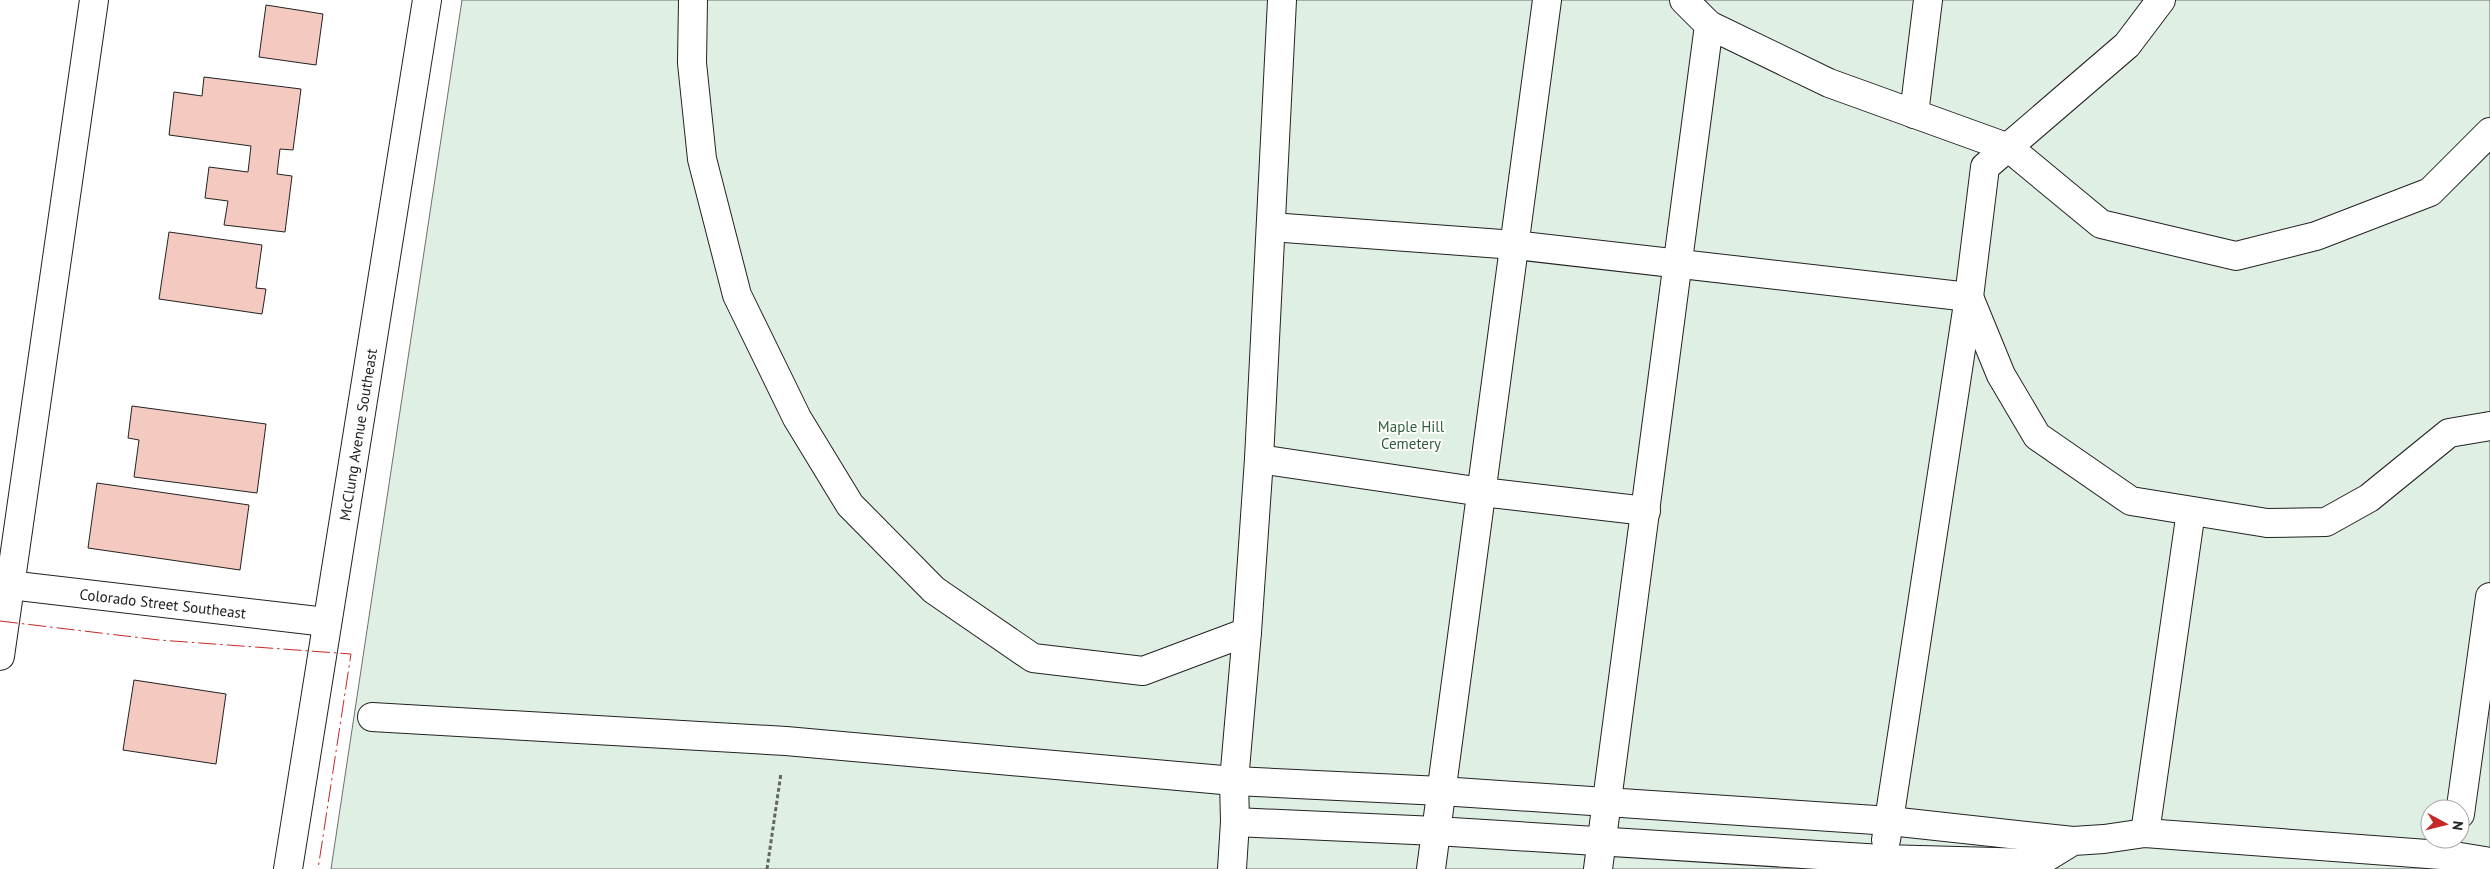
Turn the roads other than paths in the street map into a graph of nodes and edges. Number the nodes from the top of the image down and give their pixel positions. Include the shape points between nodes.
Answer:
1 (94, 0) edge
2 (427, 0) edge
3 (693, 0) edge
4 (1282, 0) edge
5 (1547, 0) edge
6 (1684, 0) edge
7 (1928, 0) edge
8 (2161, 0) edge
9 (1709, 25) junction
10 (1914, 114) junction
11 (2490, 132) edge
12 (2009, 148) junction
13 (1271, 227) junction
14 (1515, 245) junction
15 (1678, 263) junction
16 (1969, 297) junction
17 (2490, 426) edge
18 (1259, 459) junction
19 (1482, 492) junction
20 (1646, 510) junction
21 (2191, 511) junction
22 (5, 584) edge
23 (2490, 597) edge
24 (326, 622) junction
25 (1247, 632) junction
26 (0, 656) edge
27 (372, 717) dead end
28 (1234, 782) junction
29 (1441, 791) junction
30 (2462, 799) edge
31 (1605, 803) junction
32 (1890, 821) junction
33 (1235, 822) junction
34 (1436, 831) junction
35 (2145, 833) junction
36 (2073, 841) junction
37 (1601, 842) junction
38 (2453, 858) edge
39 (2490, 862) edge
40 (1881, 864) edge
41 (288, 869) edge
42 (1232, 869) edge
43 (1431, 869) edge
44 (1598, 869) edge

1 - 22 street
2 - 24 street, McClung Avenue Southeast
3 - 25 street via 692,63 702,159 737,295 797,418 850,505 934,590 1033,658 1143,671
4 - 13 street
5 - 14 street
6 - 9 street
7 - 10 street
8 - 12 street via 2127,45
9 - 10 street via 1829,83
9 - 15 street
10 - 12 street
11 - 12 street via 2430,192 2316,236 2236,256 2100,224
12 - 16 street via 1985,166
13 - 14 street
13 - 18 street
14 - 15 street
14 - 19 street
15 - 16 street
15 - 20 street
16 - 21 street via 2001,375 2038,436 2131,501
16 - 32 street
17 - 21 street via 2449,433 2369,498 2326,522 2267,523
18 - 19 street
18 - 25 street
19 - 20 street
19 - 29 street
20 - 31 street
21 - 35 street
22 - 24 street, Colorado Street Southeast
22 - 26 street
23 - 30 street
24 - 41 street, McClung Avenue Southeast
25 - 28 street
27 - 28 street via 786,740
28 - 29 street
28 - 33 street
29 - 31 street
29 - 34 street
31 - 32 street
31 - 37 street
32 - 36 street
32 - 40 street
33 - 34 street
33 - 42 street
34 - 37 street
34 - 43 street
35 - 36 street
35 - 38 street
36 - 40 street via 2036,863
37 - 40 street
37 - 44 street
38 - 39 street

